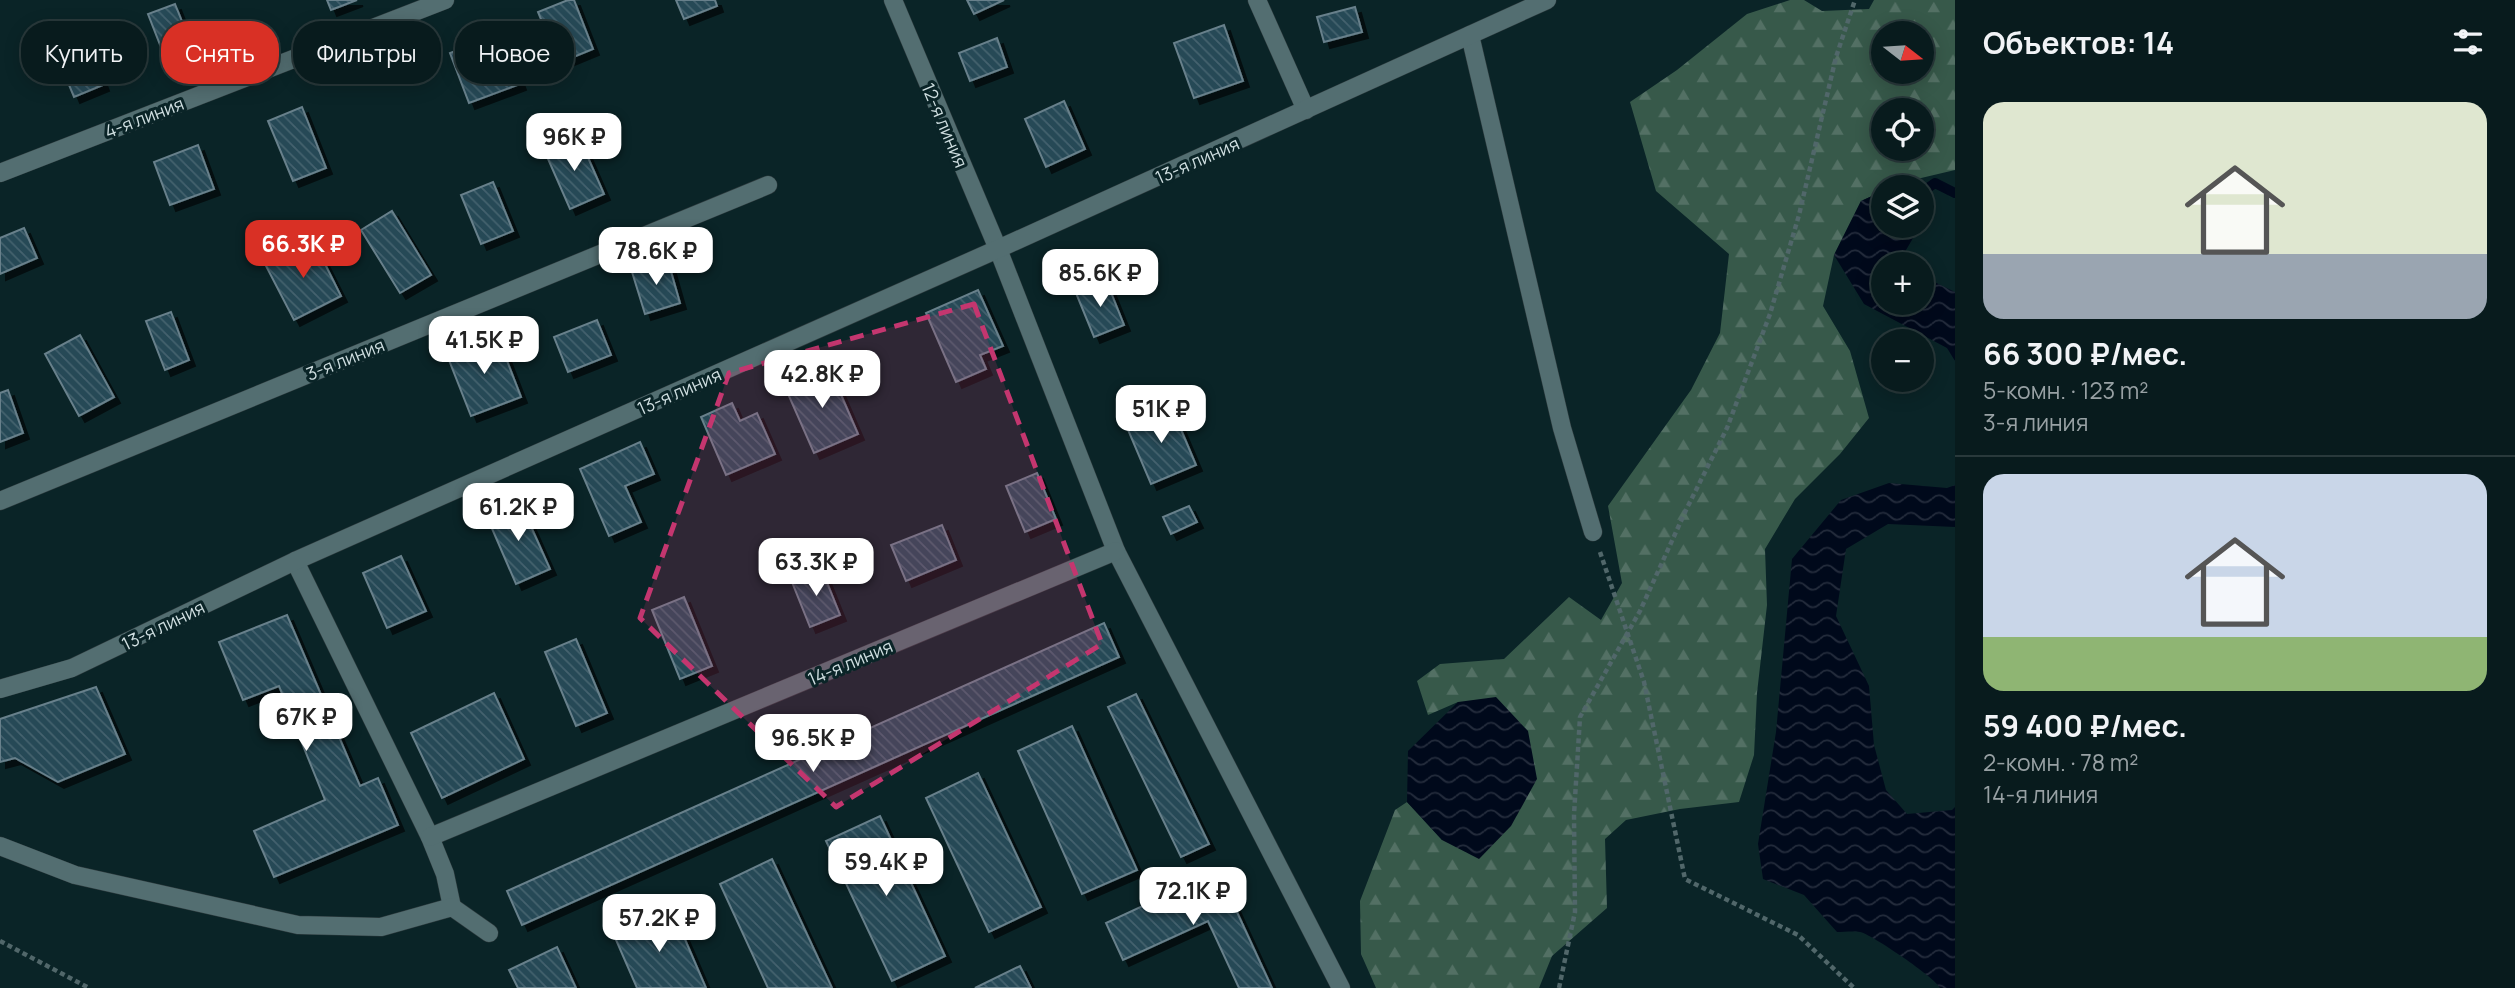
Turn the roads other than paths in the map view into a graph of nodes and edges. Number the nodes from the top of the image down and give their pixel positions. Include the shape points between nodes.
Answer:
1 (445, 0) edge
2 (893, 0) edge
3 (1257, 0) edge
4 (1547, 0) edge
5 (1470, 35) junction
6 (1306, 110) junction
7 (0, 173) edge
8 (768, 185) dead end
9 (998, 249) junction
10 (0, 501) edge
11 (1593, 531) road end
12 (1116, 551) junction
13 (295, 561) junction
14 (0, 689) edge
15 (430, 837) junction
16 (0, 846) edge
17 (452, 907) junction
18 (489, 933) dead end
19 (1341, 988) edge

1 - 7 street, 4-я линия
2 - 9 street, 12-я линия
3 - 6 street
4 - 5 street, 13-я линия
5 - 6 street, 13-я линия
5 - 11 street via 1562,428
6 - 9 street, 13-я линия
8 - 10 street, 3-я линия
9 - 12 street, 12-я линия
9 - 13 street, 13-я линия
12 - 15 street, 14-я линия
12 - 19 street, 12-я линия
13 - 14 street, 13-я линия via 72,668
13 - 15 street
15 - 17 street
16 - 17 street via 75,874 298,925 381,927
17 - 18 street

